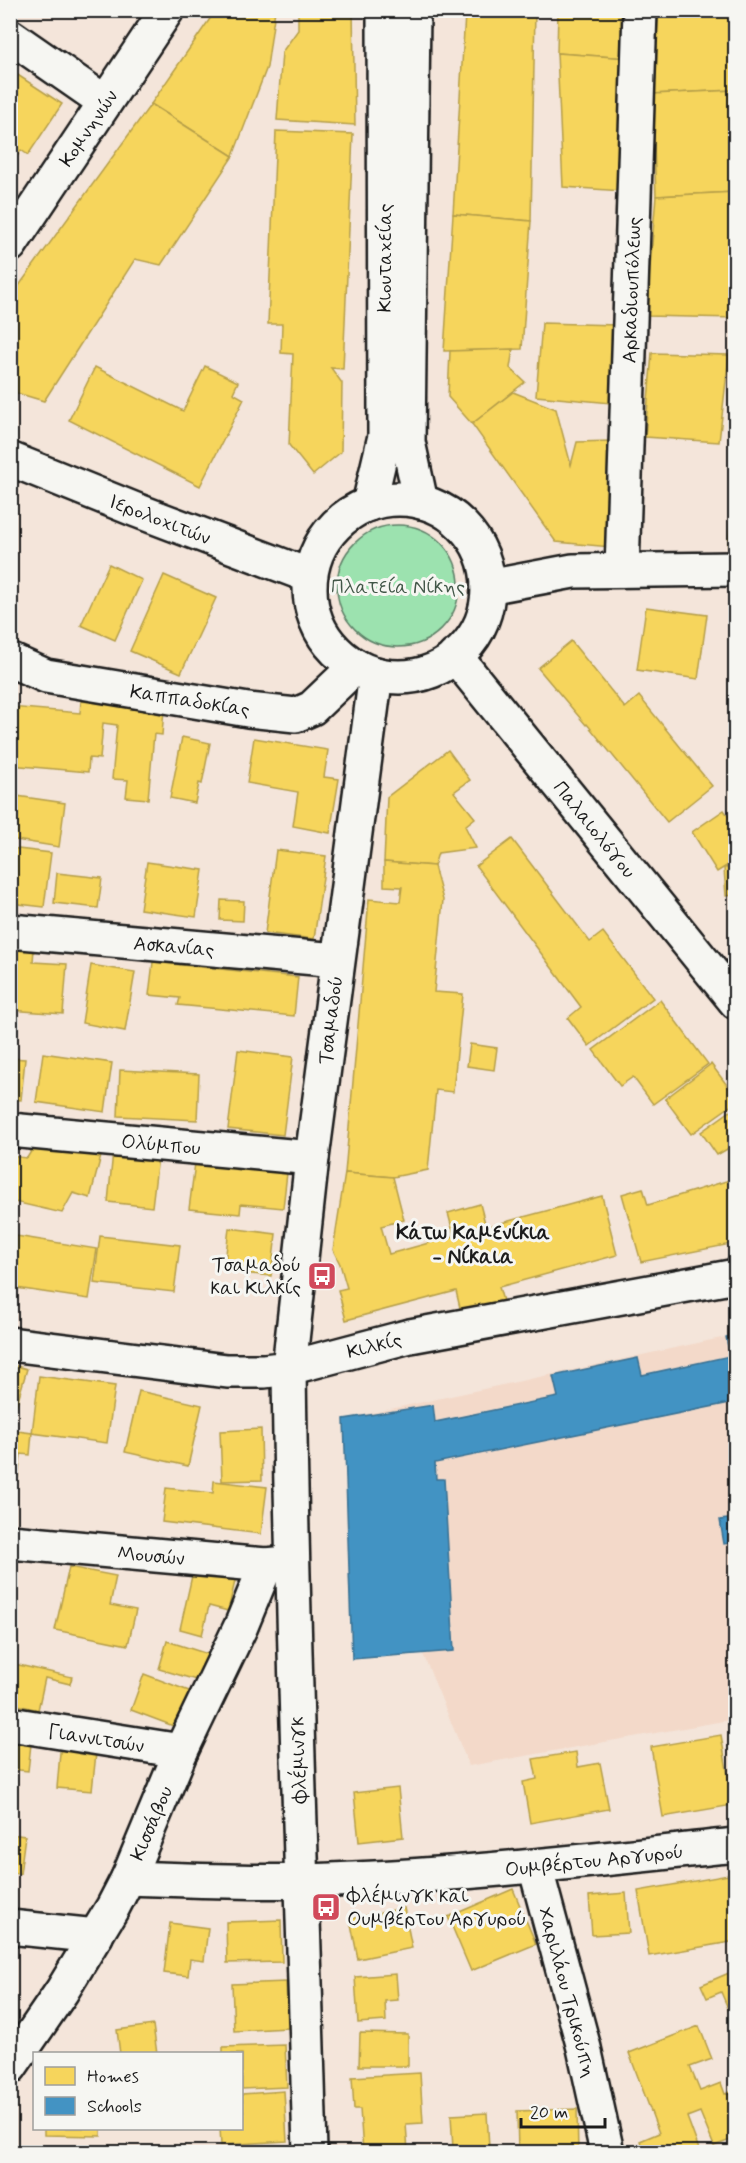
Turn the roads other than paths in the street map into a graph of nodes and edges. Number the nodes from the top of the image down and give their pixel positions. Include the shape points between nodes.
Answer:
1 (167, 10) edge
2 (384, 10) edge
3 (413, 10) edge
4 (640, 10) edge
5 (10, 36) edge
6 (105, 102) junction
7 (10, 245) edge
8 (10, 459) edge
9 (421, 502) junction
10 (369, 504) junction
11 (735, 569) edge
12 (622, 570) junction
13 (310, 576) junction
14 (488, 587) junction
15 (455, 656) junction
16 (10, 660) edge
17 (366, 670) junction
18 (10, 931) edge
19 (337, 960) junction
20 (730, 988) edge
21 (10, 1130) edge
22 (312, 1158) junction
23 (735, 1276) edge
24 (10, 1344) edge
25 (289, 1368) junction
26 (10, 1542) edge
27 (279, 1564) junction
28 (10, 1724) edge
29 (181, 1751) junction
30 (735, 1845) edge
31 (535, 1866) junction
32 (128, 1878) junction
33 (303, 1881) junction
34 (10, 1927) edge
35 (96, 1936) junction
36 (10, 2067) edge
37 (310, 2152) edge
38 (607, 2152) edge

1 - 6 street, Κομνηνών
2 - 10 street, Κιουταχείας via 385,436
3 - 9 street, Κιουταχείας via 408,442
4 - 12 street, Αρκαδιουπόλεως
5 - 6 street
6 - 7 street, Κομνηνών
8 - 13 street, Ιερολοχιτών
9 - 10 street via 395,499
9 - 14 street via 453,517 469,533 481,553
10 - 13 street via 333,527 320,545
11 - 12 street
12 - 14 street via 564,572
13 - 17 street via 310,597 319,628 331,645
14 - 15 street via 477,631
15 - 17 street via 424,673 400,677
15 - 20 street, Παλαιολόγου
16 - 17 street, Καππαδοκίας via 46,676 296,715
17 - 19 street, Τσαμαδού
18 - 19 street, Ασκανίας
19 - 22 street, Τσαμαδού
21 - 22 street, Ολύμπου
22 - 25 street, Τσαμαδού
23 - 25 street, Κιλκίς via 410,1336
24 - 25 street, Κιλκίς via 226,1371
25 - 27 street, Φλέμινγκ
26 - 27 street, Μουσών
27 - 29 street, Κισσάβου via 241,1626
27 - 33 street, Φλέμινγκ
28 - 29 street, Γιαννιτσών
29 - 32 street, Κισσάβου
30 - 31 street, Ουμβέρτου Αργυρού
31 - 33 street, Ουμβέρτου Αργυρού
31 - 38 street, Χαριλάου Τρικούπη via 584,2048
32 - 33 street, Ουμβέρτου Αργυρού
32 - 35 street, Κισσάβου
33 - 37 street, Φλέμινγκ
34 - 35 street
35 - 36 street, Κισσάβου

